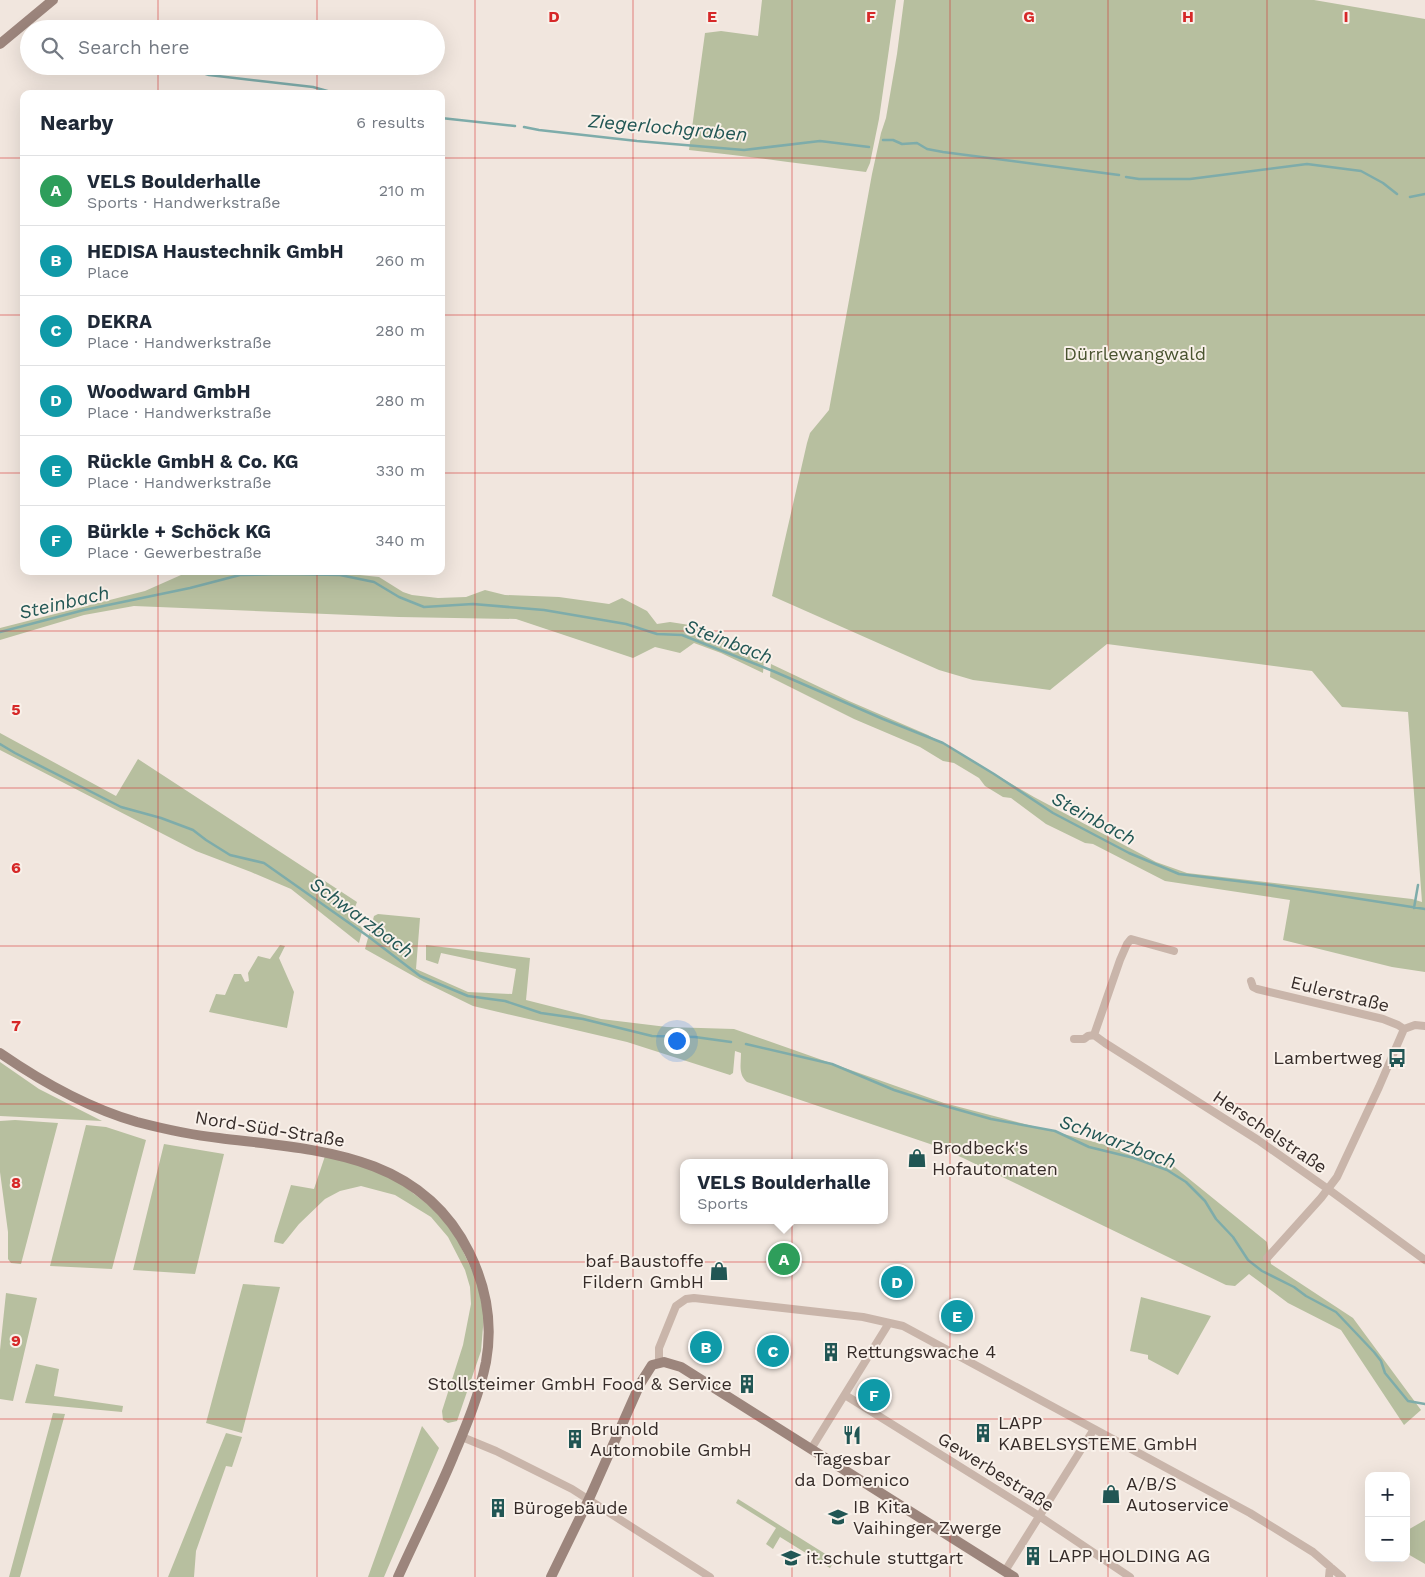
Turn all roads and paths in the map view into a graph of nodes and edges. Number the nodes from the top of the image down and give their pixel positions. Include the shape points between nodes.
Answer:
1 (53, 0) edge
2 (29, 20) edge
3 (20, 27) edge
4 (0, 44) edge
5 (1174, 951) dead end
6 (1251, 981) dead end
7 (1425, 1026) edge
8 (1404, 1030) junction
9 (1094, 1035) junction
10 (1074, 1039) dead end
11 (0, 1053) edge
12 (1328, 1189) junction
13 (1267, 1258) dead end
14 (1425, 1260) edge
15 (889, 1323) junction
16 (659, 1362) junction
17 (844, 1395) junction
18 (1094, 1429) junction
19 (462, 1437) junction
20 (811, 1449) junction
21 (588, 1499) junction
22 (1038, 1516) junction
23 (1330, 1567) junction
24 (1009, 1574) edge
25 (402, 1576) edge
26 (551, 1577) edge
27 (710, 1577) edge
28 (1130, 1577) edge
29 (1329, 1577) edge
30 (1342, 1577) edge

1 - 2 main road
3 - 4 main road
5 - 9 street via 1131,939 1120,960
6 - 8 street, Eulerstraße via 1253,987 1263,991 1383,1019
7 - 8 street, Eulerstraße via 1415,1025
8 - 12 street via 1342,1166
9 - 10 street
9 - 12 street, Herschelstraße
11 - 19 main road, Nord-Süd-Straße via 54,1087 135,1121 190,1134 284,1145 365,1162 416,1189 458,1232 471,1255 488,1307 487,1355 476,1402
12 - 13 street
12 - 14 street, Herschelstraße
15 - 16 street via 686,1299 676,1306 659,1348
15 - 17 street
15 - 18 street via 902,1326
16 - 20 main road via 681,1367
16 - 21 main road via 649,1368 640,1384
17 - 20 street
17 - 22 street, Gewerbestraße
18 - 22 street
18 - 23 street via 1282,1532
19 - 21 street via 552,1478
19 - 25 main road, Nord-Süd-Straße
20 - 24 main road
21 - 26 main road
21 - 27 street
22 - 24 street
22 - 28 street, Gewerbestraße
23 - 29 street
23 - 30 street

